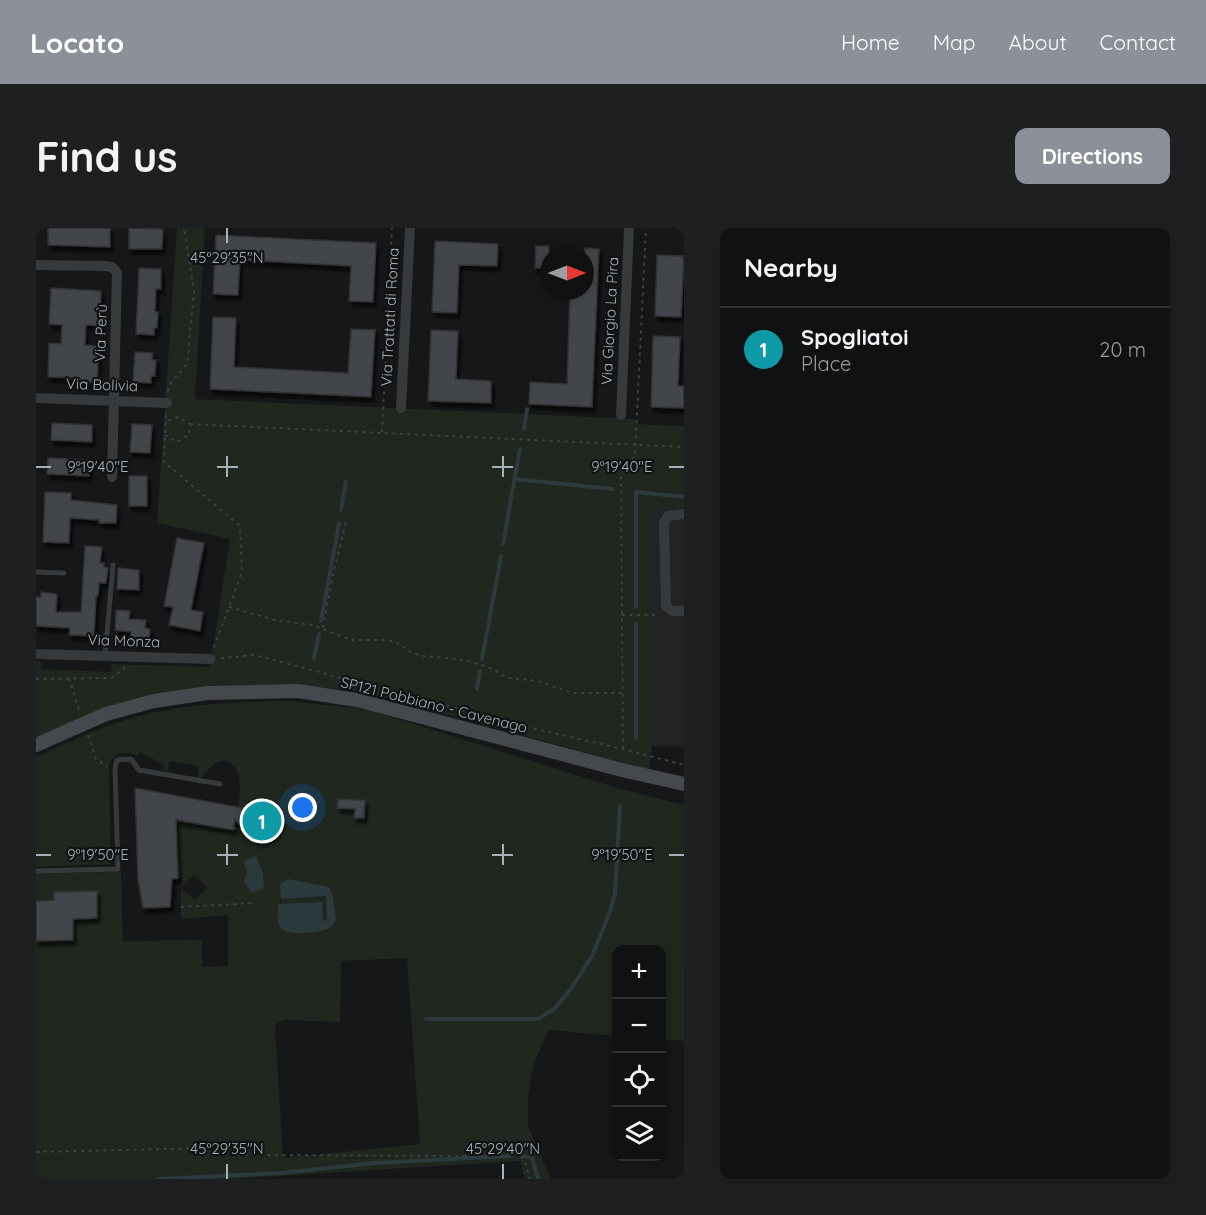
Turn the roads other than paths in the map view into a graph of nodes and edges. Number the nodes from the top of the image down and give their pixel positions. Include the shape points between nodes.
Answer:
1 (410, 228) edge
2 (629, 228) edge
3 (36, 265) edge
4 (36, 398) edge
5 (114, 401) junction
6 (167, 403) road end
7 (401, 408) dead end
8 (621, 415) dead end
9 (112, 477) dead end
10 (684, 514) edge
11 (113, 565) dead end
12 (36, 572) edge
13 (64, 573) dead end
14 (684, 611) edge
15 (36, 654) edge
16 (105, 656) junction
17 (210, 659) road end
18 (36, 744) edge
19 (220, 784) dead end
20 (684, 784) edge
21 (36, 871) edge

1 - 7 street, Via Trattati di Roma
2 - 8 street, Via Giorgio La Pira
3 - 5 street, Via Perù via 105,266 117,273
4 - 5 street, Via Bolivia
5 - 6 street, Via Bolivia
5 - 9 street, Via Perù
10 - 14 street via 664,519 665,600 672,611
11 - 16 lane
12 - 13 lane
15 - 16 street, Via Monza
16 - 17 street, Via Monza
18 - 20 street, SP121 Pobbiano - Cavenago via 106,714 154,701 208,693 298,691 357,700
19 - 21 lane via 139,770 131,759 117,759 118,869

